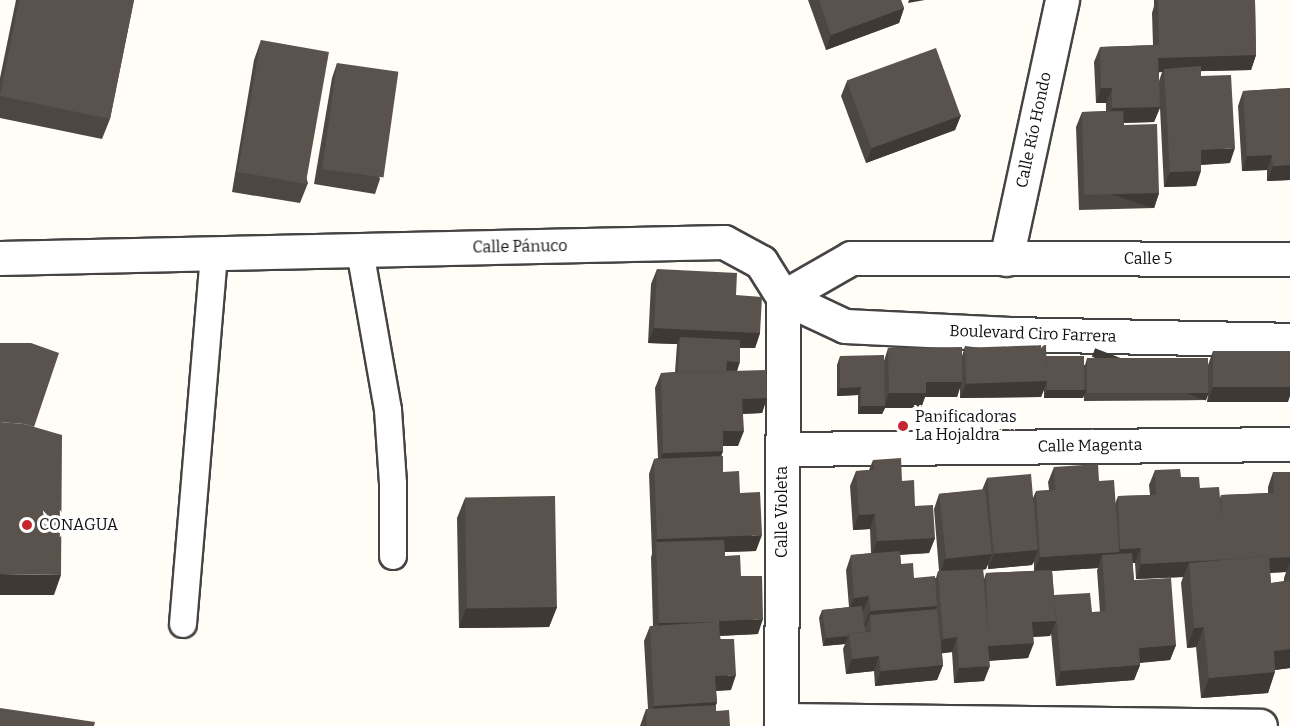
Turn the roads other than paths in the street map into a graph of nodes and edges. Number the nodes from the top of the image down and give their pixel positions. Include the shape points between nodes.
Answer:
1 (1062, 0) edge
2 (360, 250) junction
3 (214, 254) junction
4 (0, 258) edge
5 (1006, 259) junction
6 (1290, 260) edge
7 (783, 297) junction
8 (1290, 340) edge
9 (1290, 444) edge
10 (782, 449) junction
11 (393, 556) dead end
12 (183, 624) dead end
13 (781, 723) edge
14 (1260, 726) edge

1 - 5 street, Calle Río Hondo
2 - 3 street, Calle Pánuco
2 - 7 street, Calle Pánuco via 724,242 761,262
2 - 11 lane via 388,410
3 - 4 street, Calle Pánuco
3 - 12 lane
5 - 6 street, Calle 5
5 - 7 street via 851,258
7 - 8 street, Boulevard Ciro Farrera via 845,326
7 - 10 street, Calle Violeta
9 - 10 street, Calle Magenta
10 - 13 street, Calle Violeta
13 - 14 street

